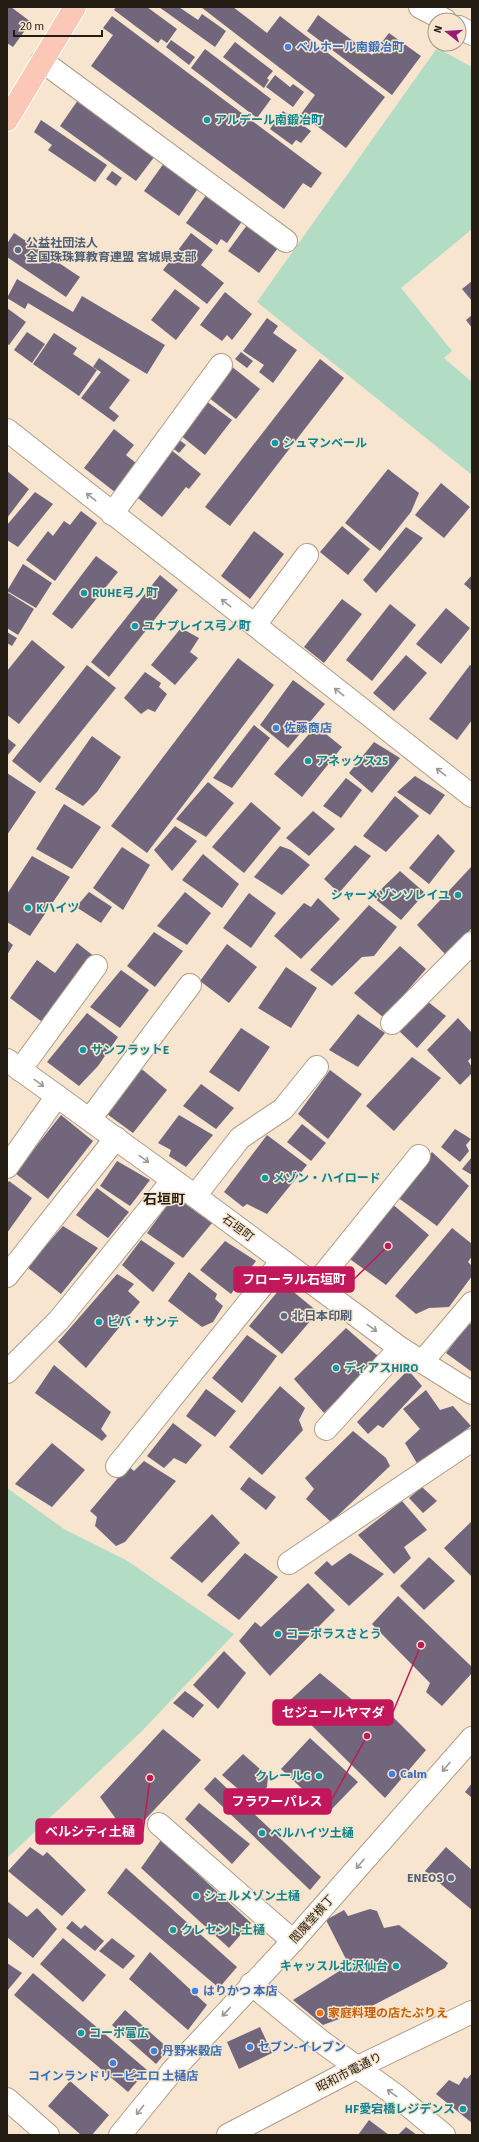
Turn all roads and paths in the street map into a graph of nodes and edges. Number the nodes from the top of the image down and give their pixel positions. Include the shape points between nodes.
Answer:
1 (75, 7) edge
2 (420, 7) edge
3 (430, 12) edge
4 (42, 61) junction
5 (7, 120) edge
6 (286, 241) dead end
7 (221, 365) dead end
8 (7, 430) edge
9 (112, 514) junction
10 (307, 555) dead end
11 (254, 625) junction
12 (472, 796) edge
13 (472, 943) edge
14 (96, 966) dead end
15 (190, 985) dead end
16 (392, 1024) dead end
17 (14, 1065) edge
18 (316, 1067) dead end
19 (57, 1096) junction
20 (90, 1119) junction
21 (116, 1138) junction
22 (419, 1156) dead end
23 (7, 1167) edge
24 (173, 1180) junction
25 (195, 1196) junction
26 (282, 1261) junction
27 (7, 1276) edge
28 (315, 1285) junction
29 (472, 1303) edge
30 (400, 1348) junction
31 (422, 1362) junction
32 (7, 1372) edge
33 (472, 1393) edge
34 (326, 1429) dead end
35 (472, 1440) edge
36 (117, 1466) dead end
37 (289, 1563) dead end
38 (472, 1738) edge
39 (159, 1824) dead end
40 (293, 1941) junction
41 (251, 1984) junction
42 (472, 2012) edge
43 (358, 2068) junction
44 (7, 2099) edge
45 (48, 2135) edge
46 (120, 2135) edge
47 (228, 2135) edge
48 (444, 2135) edge

1 - 4 main road
2 - 3 street
4 - 5 main road
4 - 6 street
7 - 9 street
9 -> 8 street
11 -> 9 street
10 - 11 street
12 -> 11 street
13 - 16 street
14 - 17 street
15 - 20 street
17 -> 19 street, 石垣町
18 - 25 street via 283,1109 240,1138
19 - 20 street, 石垣町
19 - 23 street
20 - 21 street, 石垣町
21 -> 24 street, 石垣町
21 - 27 street
22 - 28 street
24 - 25 street, 石垣町
24 - 32 street via 58,1320
25 - 26 street, 石垣町
26 - 28 street, 石垣町
26 - 36 street
28 -> 30 street, 石垣町
29 - 31 street
30 - 31 street, 石垣町
30 - 34 street
31 - 33 street, 石垣町
35 - 37 street
38 -> 40 street, 閻魔堂横丁
39 - 40 street
40 - 41 street, 閻魔堂横丁
41 - 43 street
41 -> 46 street, 閻魔堂横丁 via 173,2070
42 - 43 street, 昭和市電通り
43 - 47 street, 昭和市電通り
48 -> 43 street
44 - 45 street

